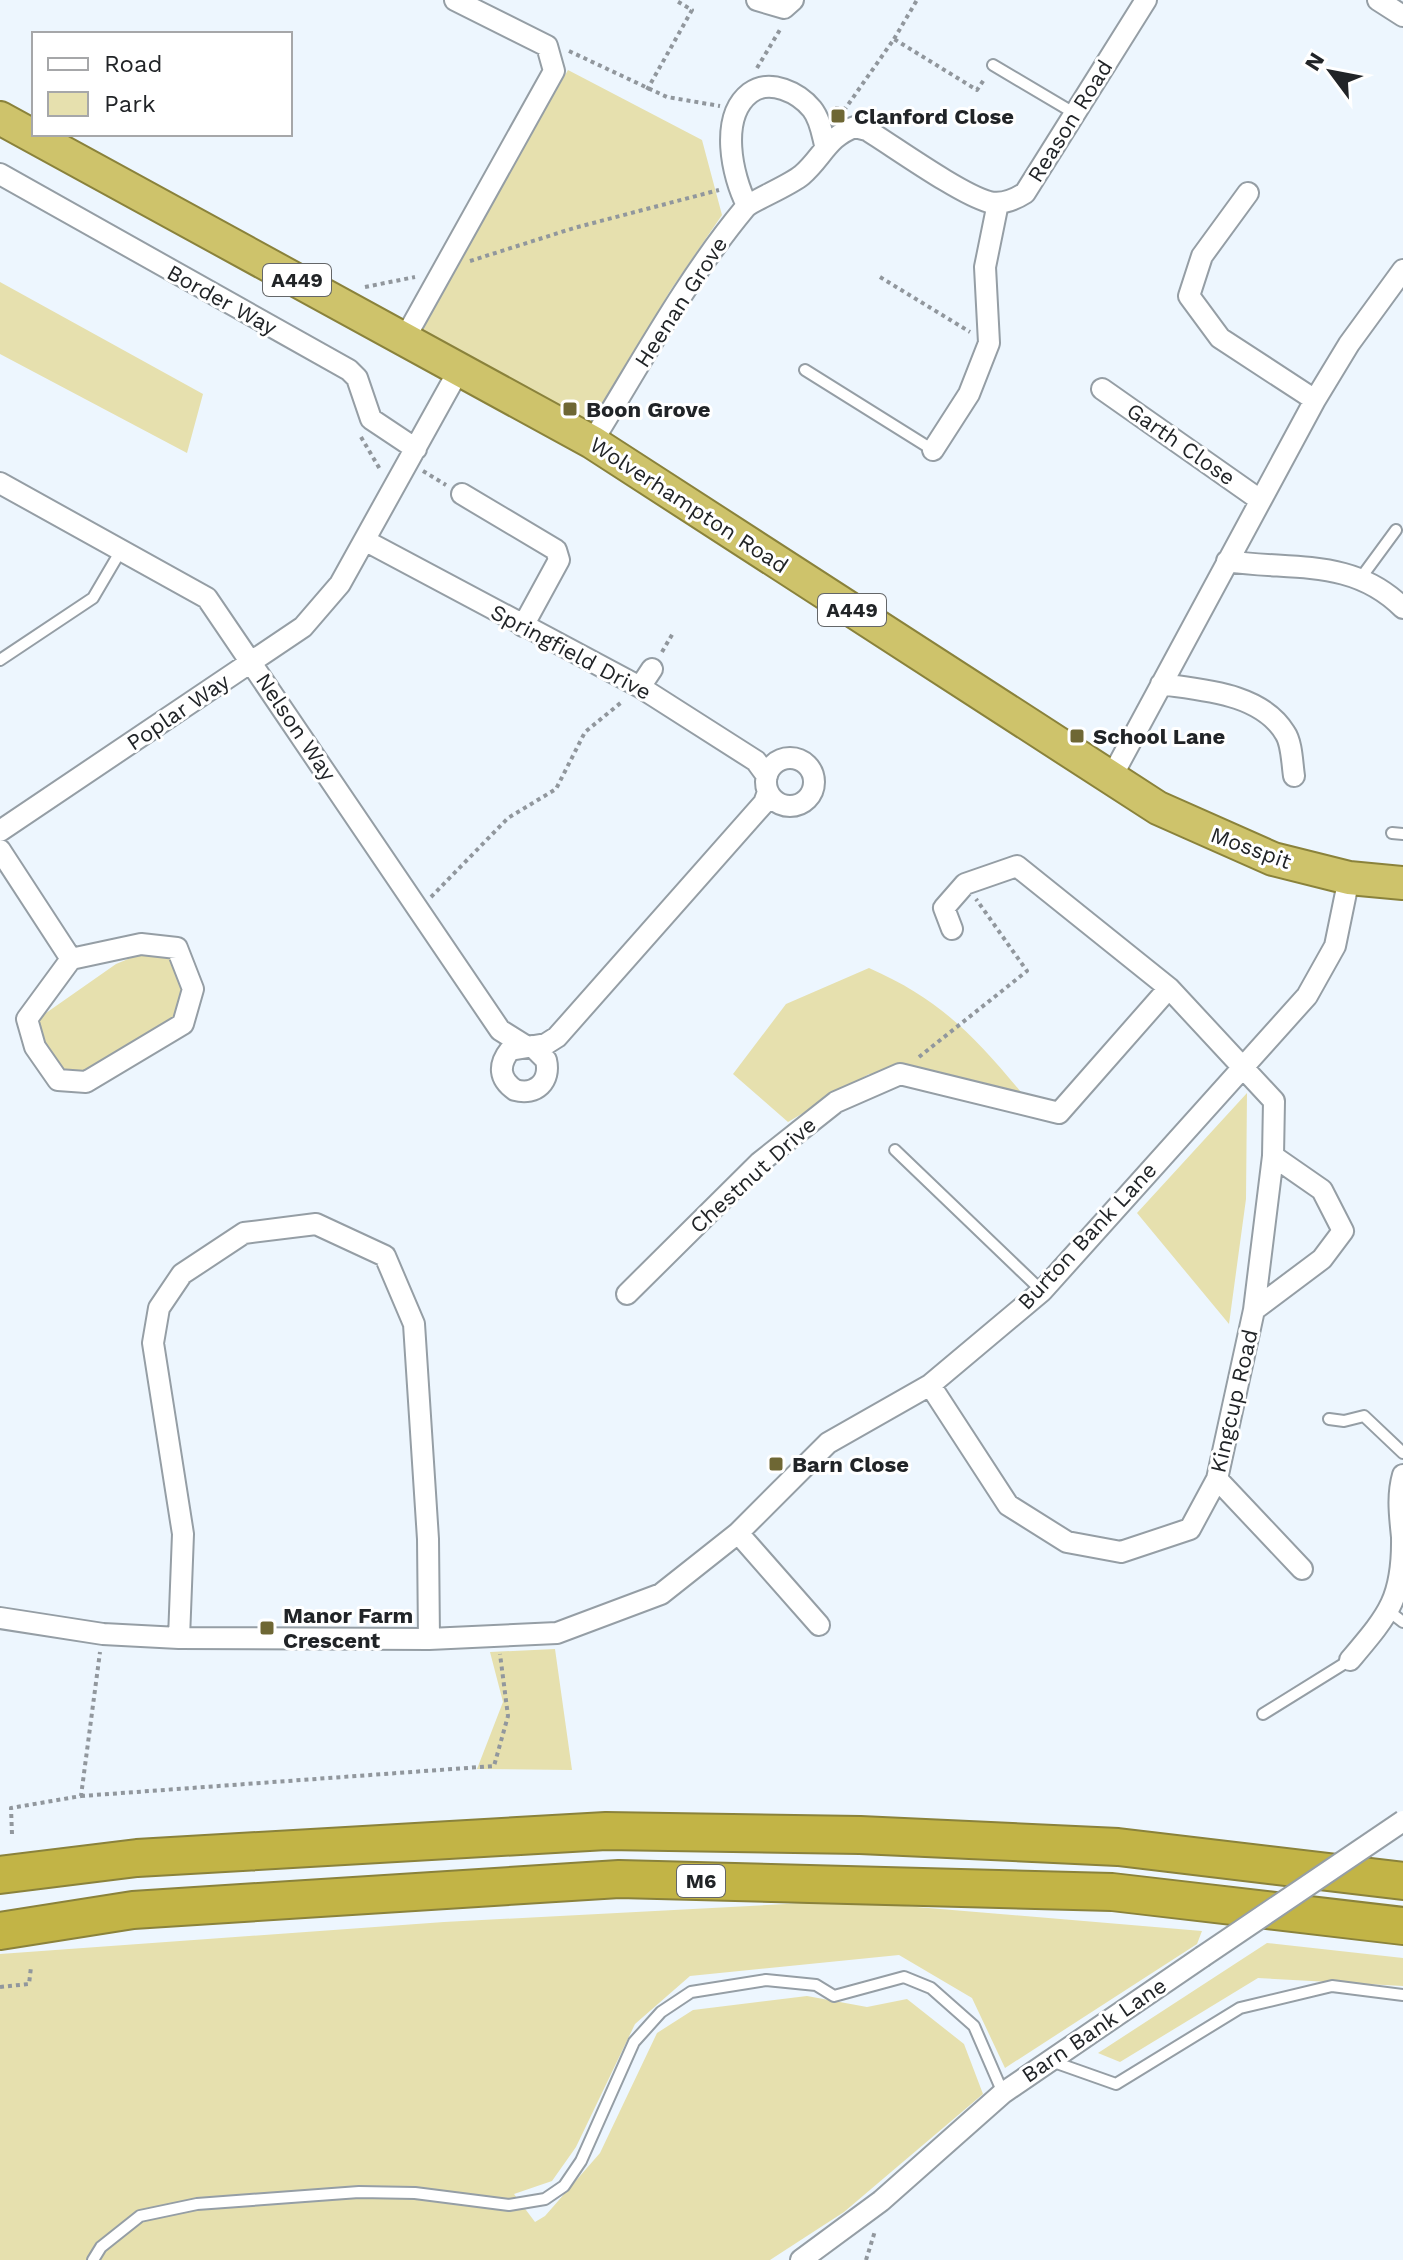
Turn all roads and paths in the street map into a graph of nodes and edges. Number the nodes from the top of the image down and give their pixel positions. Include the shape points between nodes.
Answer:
1 (455, 0) edge
2 (675, 0) edge
3 (757, 0) edge
4 (917, 0) edge
5 (1146, 0) edge
6 (1378, 0) edge
7 (789, 4) edge
8 (1403, 16) edge
9 (894, 39) junction
10 (552, 56) junction
11 (993, 65) joint
12 (647, 90) junction
13 (750, 93) junction
14 (811, 108) junction
15 (737, 109) junction
16 (1074, 113) junction
17 (0, 118) edge
18 (32, 135) edge
19 (33, 136) edge
20 (825, 145) junction
21 (0, 174) edge
22 (737, 185) junction
23 (1248, 193) dead end
24 (998, 203) junction
25 (747, 205) junction
26 (1403, 270) edge
27 (439, 272) junction
28 (880, 277) dead end
29 (324, 295) junction
30 (405, 338) junction
31 (989, 343) junction
32 (460, 368) junction
33 (805, 370) dead end
34 (1102, 389) dead end
35 (1315, 400) junction
36 (592, 442) junction
37 (933, 450) joint
38 (412, 456) junction
39 (0, 483) edge
40 (462, 494) joint
41 (1260, 500) junction
42 (1396, 530) dead end
43 (366, 541) junction
44 (120, 552) junction
45 (1227, 561) junction
46 (1360, 579) junction
47 (1403, 608) edge
48 (523, 626) junction
49 (0, 660) edge
50 (252, 662) junction
51 (652, 669) dead end
52 (1161, 684) junction
53 (640, 687) junction
54 (1294, 776) dead end
55 (1111, 778) junction
56 (0, 831) edge
57 (0, 850) edge
58 (1349, 878) junction
59 (1403, 883) edge
60 (965, 884) junction
61 (418, 909) junction
62 (952, 929) dead end
63 (71, 959) junction
64 (1169, 988) junction
65 (528, 1046) joint
66 (1241, 1065) junction
67 (900, 1074) junction
68 (895, 1150) dead end
69 (1273, 1156) junction
70 (1042, 1291) junction
71 (627, 1294) dead end
72 (1254, 1310) junction
73 (930, 1385) junction
74 (1329, 1419) dead end
75 (1403, 1453) edge
76 (1403, 1475) edge
77 (1217, 1479) junction
78 (738, 1533) junction
79 (1302, 1569) dead end
80 (1397, 1617) edge
81 (0, 1618) edge
82 (819, 1625) dead end
83 (103, 1634) junction
84 (497, 1636) junction
85 (179, 1638) junction
86 (429, 1639) junction
87 (1350, 1660) joint
88 (1263, 1714) dead end
89 (81, 1796) junction
90 (1403, 1821) edge
91 (12, 1834) dead end
92 (0, 1875) edge
93 (1403, 1881) edge
94 (1403, 1926) edge
95 (0, 1931) edge
96 (31, 1967) dead end
97 (0, 1987) edge
98 (1403, 1995) edge
99 (1049, 2061) junction
100 (1003, 2093) junction
101 (93, 2260) edge
102 (801, 2260) edge

1 - 10 street via 547,46
2 - 12 path via 692,10
3 - 7 street
4 - 9 path
5 - 16 street, Reason Road
6 - 8 street
7 - 13 path via 786,20 750,81
9 - 11 path via 977,90
9 - 14 path via 845,109
10 - 12 path via 573,50
10 - 27 street via 554,71
11 - 16 lane
12 - 15 path
13 - 14 street via 774,87
13 - 15 street
14 - 20 street
15 - 22 street via 731,151
16 - 24 street, Reason Road via 1025,193
17 - 18 highway, Wolverhampton Road / A449
19 - 29 highway, Wolverhampton Road / A449
20 - 24 street via 855,127 867,130 976,197
20 - 25 street, Heenan Grove via 792,183
21 - 38 street, Border Way via 349,370 357,378 371,419
22 - 25 street
22 - 27 path via 574,228
23 - 35 street via 1202,256 1189,296 1220,338
24 - 31 street via 985,267
25 - 36 street, Heenan Grove via 710,252
26 - 35 street
27 - 29 path
27 - 30 street
28 - 31 path
29 - 30 highway, Wolverhampton Road / A449
30 - 32 highway, Wolverhampton Road / A449
31 - 37 street via 969,394
32 - 36 highway, Wolverhampton Road / A449
32 - 38 street, Poplar Way
33 - 37 lane
34 - 41 street, Garth Close
35 - 41 street
36 - 55 highway, Wolverhampton Road / A449
38 - 40 path
38 - 43 street, Poplar Way
39 - 44 street, Nelson Way
40 - 48 street via 556,550 559,560
41 - 45 street
42 - 46 lane
43 - 48 street, Springfield Drive
43 - 50 street, Poplar Way via 324,605 303,627
44 - 49 lane via 93,598
44 - 50 street, Nelson Way via 207,598
45 - 46 street via 1335,569
45 - 52 street
46 - 47 street
48 - 53 street, Springfield Drive
50 - 56 street, Poplar Way
50 - 61 street, Nelson Way
51 - 53 street
52 - 54 street via 1231,695 1263,711 1286,733
52 - 55 street
53 - 61 path via 585,732 556,789 508,818
53 - 65 street, Springfield Drive via 756,761 767,784 764,803 557,1037
55 - 58 highway, Mosspit / A449 via 1204,831 1273,859
57 - 63 street
58 - 59 highway, Mosspit / A449
58 - 66 street, Burton Bank Lane via 1335,946 1322,972 1307,996
60 - 62 street via 944,908
60 - 64 street, Kingcup Road via 1017,866
60 - 67 path via 1027,971
61 - 65 street, Nelson Way via 500,1030
63 - 63 street via 27,1019 35,1047 58,1080 86,1082 183,1024 193,989 177,948 141,944
64 - 66 street, Kingcup Road
64 - 67 street via 1059,1113
66 - 69 street, Kingcup Road via 1274,1101
66 - 70 street, Burton Bank Lane
67 - 71 street, Chestnut Drive via 836,1102 759,1163
68 - 70 lane
69 - 72 street, Kingcup Road
69 - 72 street, Kingcup Road via 1322,1190 1343,1231 1322,1259
70 - 73 street, Burton Bank Lane
72 - 77 street, Kingcup Road
73 - 77 street, Kingcup Road via 1008,1505 1067,1542 1121,1552 1190,1529
73 - 78 street, Burton Bank Lane via 828,1443
74 - 75 lane via 1364,1416
76 - 80 street
77 - 79 street
78 - 82 street
78 - 84 street, Burton Bank Lane via 661,1594 557,1633
80 - 87 street
81 - 83 street, Burton Bank Lane
83 - 85 street, Burton Bank Lane
83 - 89 path
84 - 86 street, Burton Bank Lane
84 - 89 path via 508,1716 494,1766
85 - 86 street, Burton Bank Lane
85 - 86 street via 183,1534 153,1343 159,1308 182,1274 244,1233 316,1224 385,1256 414,1324
87 - 88 lane
89 - 91 path via 11,1808
90 - 99 street, Barn Bank Lane, bridge
92 - 93 highway, M6 via 137,1858 606,1831 1118,1847
94 - 95 highway, M6 via 1112,1892 619,1879 133,1910
96 - 97 path via 29,1984
98 - 99 lane via 1332,1986 1240,2008 1116,2084
99 - 100 street, Barn Bank Lane
100 - 101 lane via 974,2026 931,1988 904,1977 834,1996 816,1985 766,1980 691,1992 661,2012 634,2042 581,2161 564,2186 545,2199 509,2205 359,2192 197,2204 140,2216 101,2247
100 - 102 street, Barn Bank Lane via 881,2201

